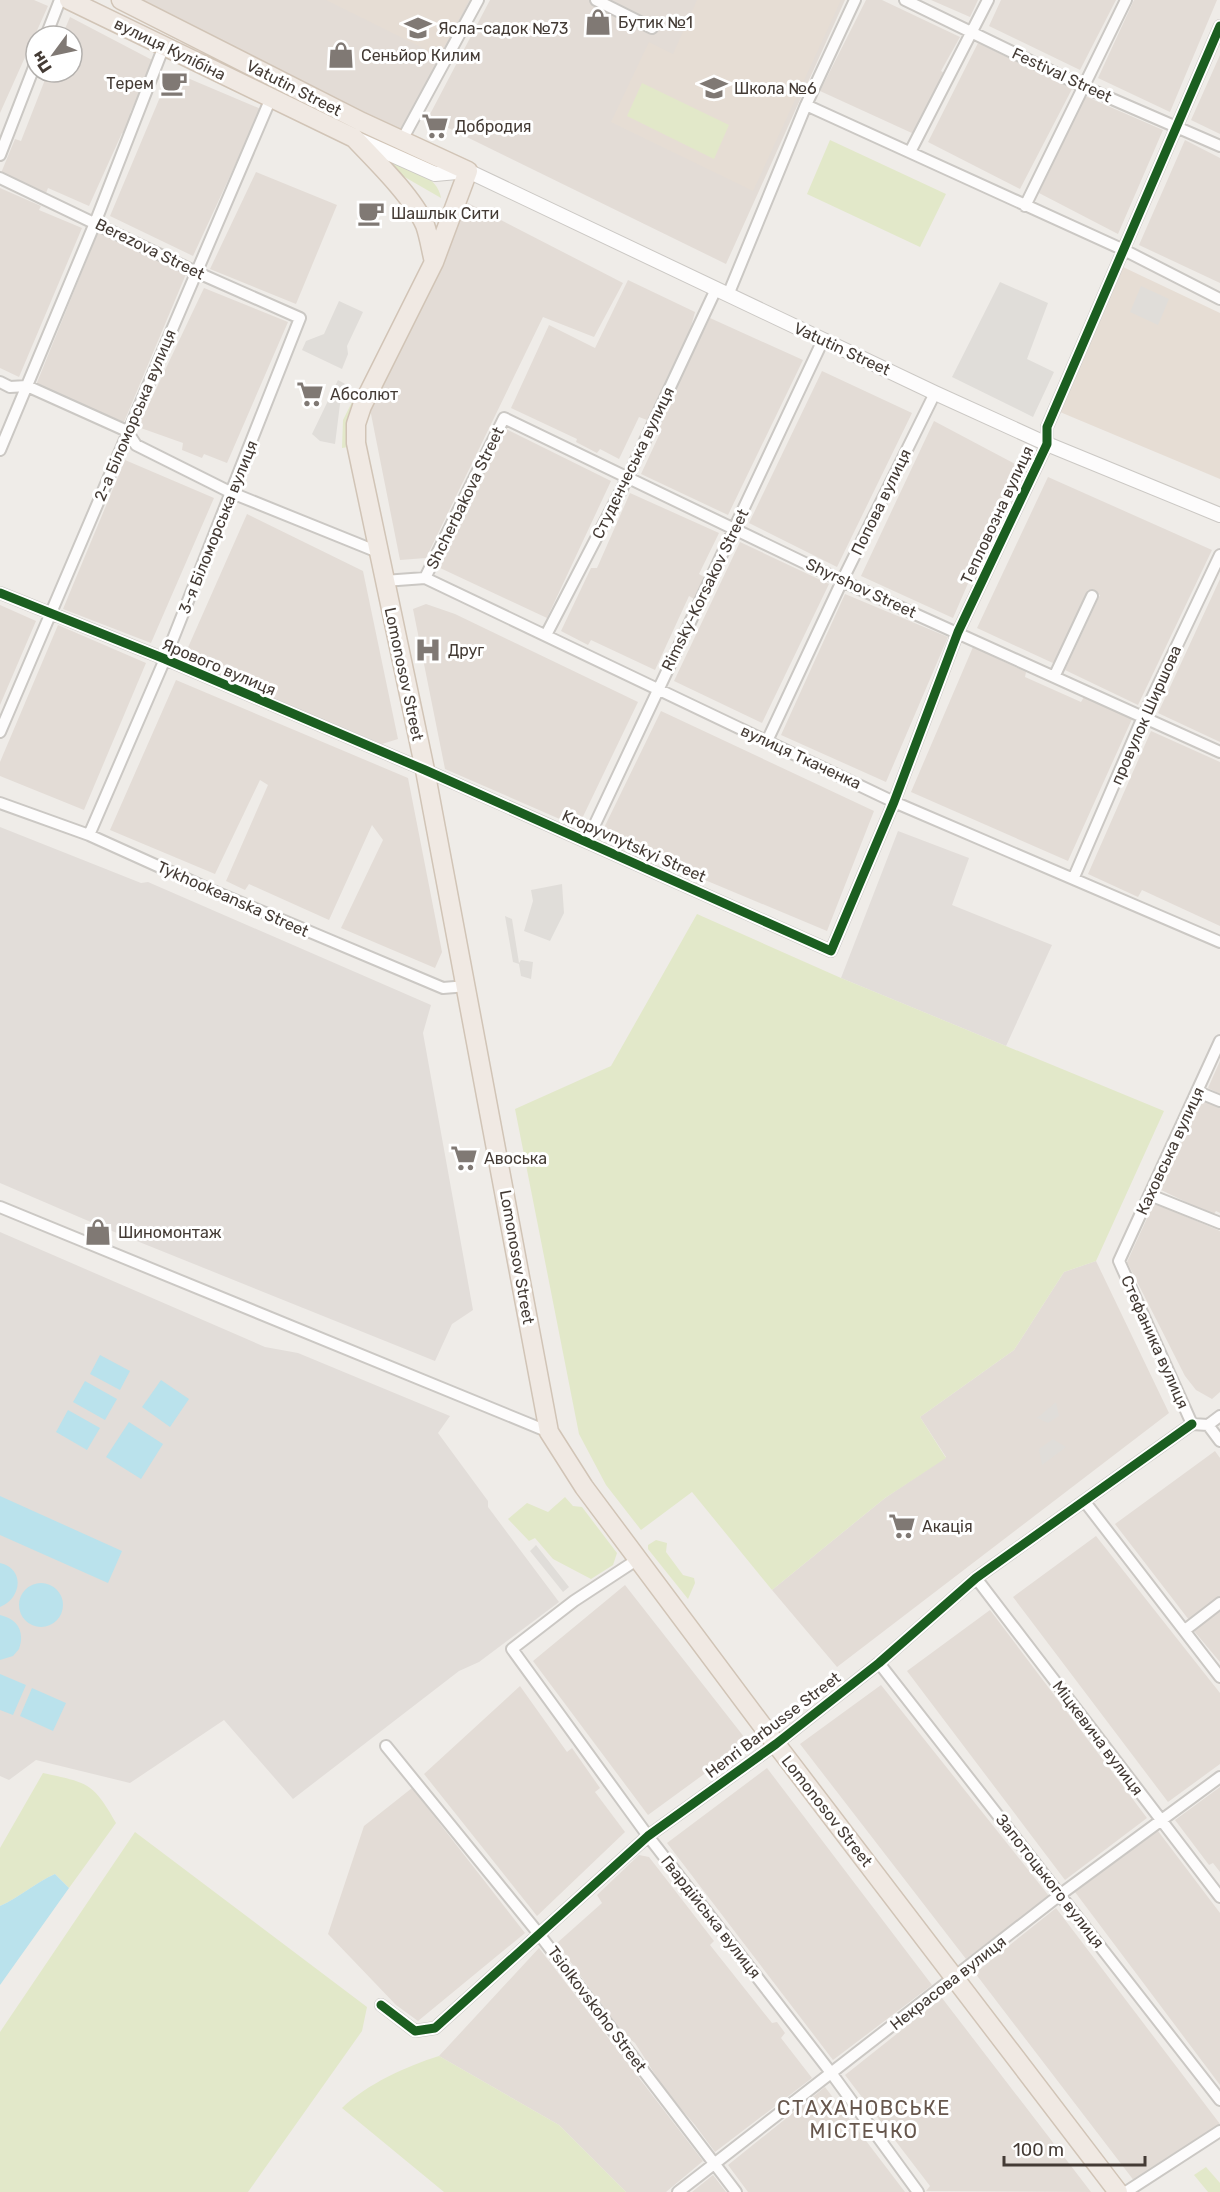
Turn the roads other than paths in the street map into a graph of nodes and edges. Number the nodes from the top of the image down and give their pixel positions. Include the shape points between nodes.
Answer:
1 (60, 0) edge
2 (69, 0) edge
3 (121, 0) edge
4 (478, 0) edge
5 (596, 0) edge
6 (855, 0) edge
7 (905, 0) edge
8 (988, 0) edge
9 (1126, 0) edge
10 (51, 24) edge
11 (1220, 26) edge
12 (652, 28) dead end
13 (972, 31) junction
14 (164, 46) junction
15 (27, 84) edge
16 (1082, 86) junction
17 (271, 98) junction
18 (806, 105) junction
19 (1178, 126) junction
20 (354, 138) junction
21 (402, 140) junction
22 (1220, 146) edge
23 (910, 152) junction
24 (0, 155) edge
25 (468, 171) junction
26 (0, 178) edge
27 (1025, 206) junction
28 (95, 223) junction
29 (1124, 250) junction
30 (434, 262) junction
31 (196, 272) junction
32 (722, 292) junction
33 (1220, 299) edge
34 (300, 318) joint
35 (823, 340) junction
36 (0, 382) edge
37 (27, 386) junction
38 (935, 393) junction
39 (504, 418) joint
40 (127, 431) junction
41 (1047, 444) junction
42 (0, 450) edge
43 (628, 477) junction
44 (232, 493) junction
45 (1220, 515) edge
46 (735, 528) junction
47 (378, 552) junction
48 (1220, 555) edge
49 (425, 578) junction
50 (384, 581) junction
51 (842, 581) junction
52 (0, 593) edge
53 (1092, 596) dead end
54 (49, 615) junction
55 (958, 632) junction
56 (546, 635) junction
57 (165, 659) junction
58 (1055, 675) junction
59 (657, 689) junction
60 (1143, 717) junction
61 (0, 732) edge
62 (767, 741) junction
63 (1220, 752) edge
64 (425, 770) junction
65 (894, 802) junction
66 (0, 803) edge
67 (89, 835) junction
68 (587, 841) junction
69 (1074, 877) junction
70 (1220, 942) edge
71 (831, 951) joint
72 (467, 986) junction
73 (1220, 1041) edge
74 (1198, 1092) junction
75 (1220, 1101) edge
76 (1150, 1195) junction
77 (0, 1207) edge
78 (1220, 1223) edge
79 (1119, 1261) joint
80 (1220, 1416) edge
81 (1192, 1424) junction
82 (1208, 1425) junction
83 (549, 1432) junction
84 (1220, 1441) edge
85 (1085, 1502) junction
86 (638, 1559) junction
87 (976, 1578) junction
88 (1220, 1603) edge
89 (1185, 1630) junction
90 (879, 1663) junction
91 (1220, 1677) edge
92 (776, 1744) junction
93 (386, 1746) dead end
94 (1220, 1777) edge
95 (1161, 1820) junction
96 (648, 1836) junction
97 (1061, 1894) junction
98 (1220, 1897) edge
99 (539, 1934) junction
100 (955, 1977) junction
101 (381, 2005) dead end
102 (832, 2074) junction
103 (1220, 2100) edge
104 (1220, 2131) edge
105 (714, 2163) junction
106 (678, 2192) edge
107 (736, 2192) edge
108 (918, 2192) edge
109 (1118, 2192) edge
110 (1126, 2192) edge

1 - 10 street
2 - 14 main road, вулиця Кулібіна
3 - 21 main road, Vatutin Street
4 - 21 street
5 - 12 street
6 - 18 street, Студєнчеська вулиця
7 - 13 street, Festival Street
8 - 13 street
9 - 16 street
11 - 19 street, Тепловозна вулиця
13 - 16 street, Festival Street
13 - 23 street
14 - 17 main road, вулиця Кулібіна
14 - 28 street
15 - 24 street
16 - 19 street, Festival Street
16 - 27 street
17 - 20 main road, Vatutin Street
17 - 31 street, 2-а Біломорська вулиця
18 - 23 street
18 - 32 street, Студєнчеська вулиця
19 - 22 street, Festival Street
19 - 29 street, Тепловозна вулиця
20 - 25 street, Vatutin Street via 435,174
20 - 30 main road via 420,216
21 - 25 main road, Vatutin Street
23 - 27 street
25 - 30 main road, Lomonosov Street
25 - 32 street, Vatutin Street
26 - 28 street, Berezova Street
27 - 29 street
28 - 31 street, Berezova Street
28 - 37 street
29 - 33 street
29 - 41 street, Тепловозна вулиця via 1047,427
30 - 47 main road, Lomonosov Street via 373,381 356,424 358,462
31 - 34 street, Berezova Street
31 - 40 street, 2-а Біломорська вулиця
32 - 35 street, Vatutin Street
32 - 43 street, Студєнчеська вулиця
34 - 44 street, 3-я Біломорська вулиця
35 - 38 street, Vatutin Street
35 - 46 street, Rimsky-Korsakov Street
36 - 37 street via 10,387
37 - 40 street
37 - 42 street
38 - 41 street, Vatutin Street
38 - 51 street, Попова вулиця
39 - 43 street, Shyrshov Street
39 - 49 street, Shcherbakova Street
40 - 44 street via 136,445
40 - 54 street, 2-а Біломорська вулиця
41 - 45 street, Vatutin Street
41 - 55 street, Тепловозна вулиця
43 - 46 street, Shyrshov Street
43 - 56 street, Студєнчеська вулиця
44 - 47 street
44 - 57 street, 3-я Біломорська вулиця
46 - 51 street, Shyrshov Street
46 - 59 street, Rimsky-Korsakov Street
47 - 50 main road, Lomonosov Street
48 - 60 street, провулок Ширшова
49 - 50 street, вулиця Ткаченка
49 - 56 street, вулиця Ткаченка
50 - 64 main road, Lomonosov Street
51 - 55 street, Shyrshov Street
51 - 62 street, Попова вулиця
52 - 54 street, Ярового вулиця
53 - 58 street
54 - 57 street, Ярового вулиця
54 - 61 street, 2-а Біломорська вулиця
55 - 58 street, Shyrshov Street
55 - 65 street, Тепловозна вулиця
56 - 59 street, вулиця Ткаченка
57 - 64 street, Ярового вулиця
57 - 67 street, 3-я Біломорська вулиця
58 - 60 street, Shyrshov Street
59 - 62 street, вулиця Ткаченка
59 - 68 street, Rimsky-Korsakov Street
60 - 63 street, Shyrshov Street
60 - 69 street, провулок Ширшова
62 - 65 street, вулиця Ткаченка
64 - 68 street, Kropyvnytskyi Street
64 - 72 main road, Lomonosov Street
65 - 69 street, вулиця Ткаченка
65 - 71 street, Тепловозна вулиця
66 - 67 street, Tykhookeanska Street
67 - 72 street, Tykhookeanska Street via 443,988
68 - 71 street, Kropyvnytskyi Street
69 - 70 street, вулиця Ткаченка
72 - 83 main road, Lomonosov Street
73 - 74 street, Каховська вулиця
74 - 75 street
74 - 76 street, Каховська вулиця
76 - 78 street
76 - 79 street, Каховська вулиця
77 - 83 street
79 - 81 street, Стефаника вулиця
80 - 82 street
81 - 82 street, Стефаника вулиця
81 - 85 street, Henri Barbusse Street
82 - 84 street
83 - 86 main road, Lomonosov Street via 584,1488
85 - 87 street, Henri Barbusse Street
85 - 89 street
86 - 92 main road, Lomonosov Street
86 - 96 street, Гвардійська вулиця via 574,1600 512,1650
87 - 90 street, Henri Barbusse Street
87 - 95 street, Міцкевича вулиця
88 - 89 street
89 - 91 street
90 - 92 street, Henri Barbusse Street
90 - 97 street, Запотоцького вулиця
92 - 96 street, Henri Barbusse Street
92 - 100 main road, Lomonosov Street
93 - 99 street, Tsiolkovskoho Street
94 - 95 street, Некрасова вулиця
95 - 97 street, Некрасова вулиця
95 - 98 street, Міцкевича вулиця
96 - 99 street, Henri Barbusse Street
96 - 102 street, Гвардійська вулиця
97 - 100 street, Некрасова вулиця
97 - 103 street, Запотоцького вулиця
99 - 101 street, Henri Barbusse Street via 435,2028 415,2031
99 - 105 street, Tsiolkovskoho Street
100 - 102 street, Некрасова вулиця
100 - 109 main road, Lomonosov Street
102 - 105 street, Некрасова вулиця
102 - 108 street, Гвардійська вулиця
104 - 110 street
105 - 106 street, Некрасова вулиця
105 - 107 street, Tsiolkovskoho Street

